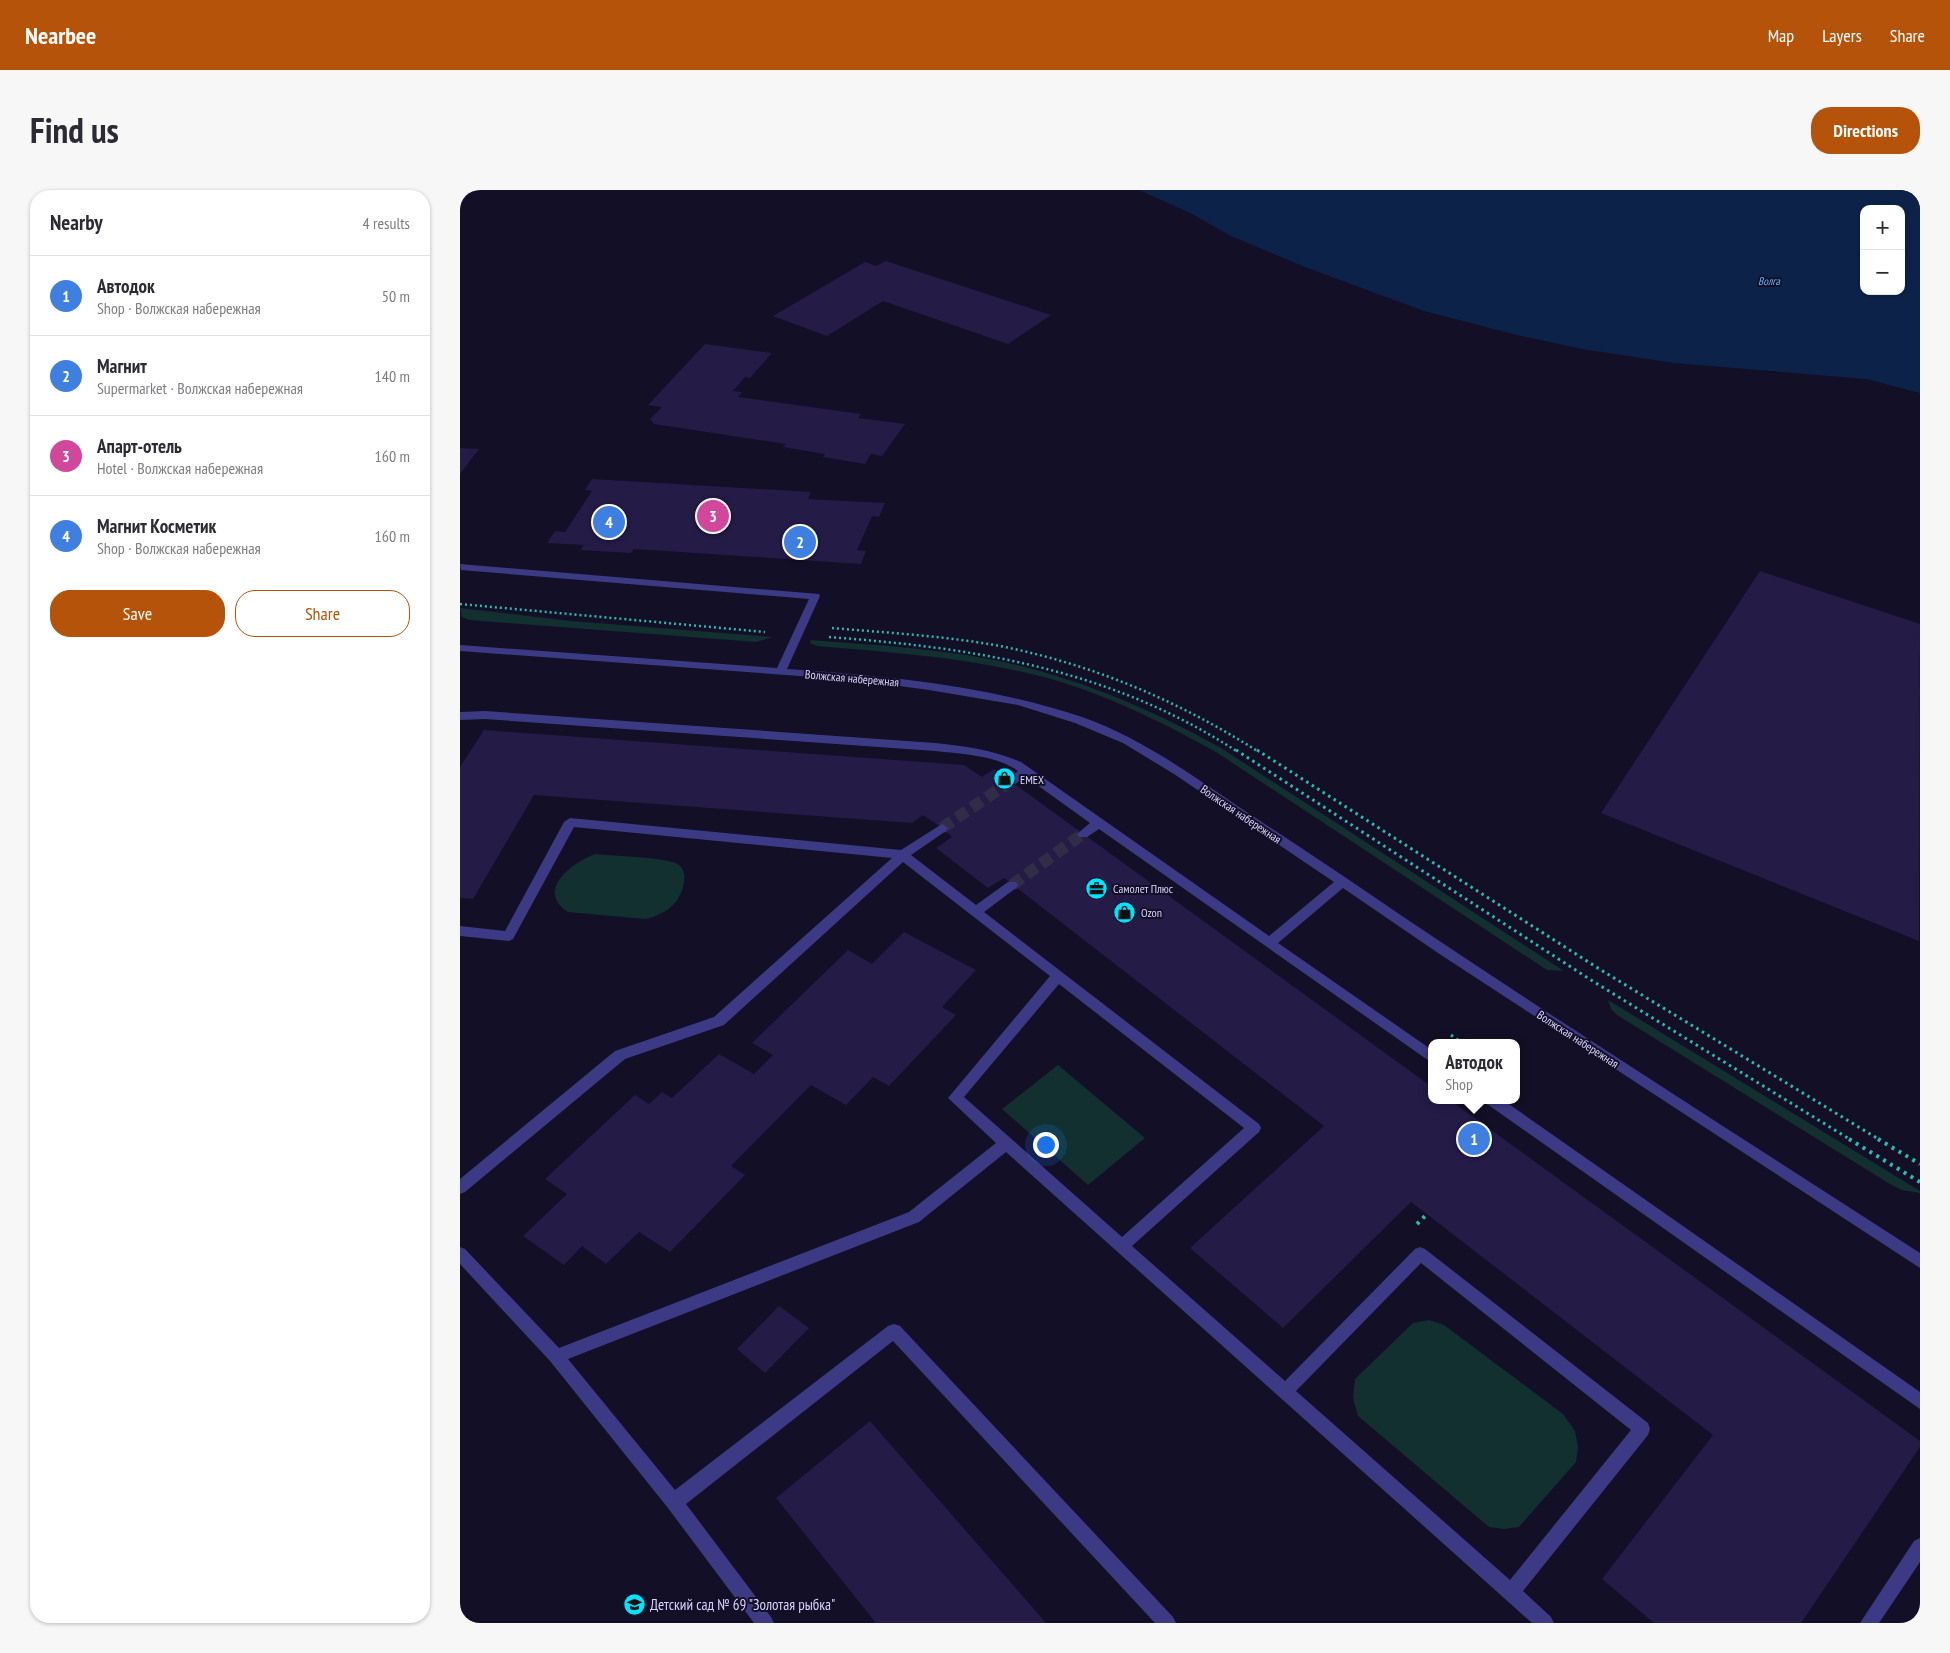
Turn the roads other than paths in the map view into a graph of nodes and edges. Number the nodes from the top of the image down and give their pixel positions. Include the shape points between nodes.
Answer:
1 (460, 567) edge
2 (460, 648) edge
3 (780, 672) junction
4 (460, 716) edge
5 (1026, 772) junction
6 (1011, 781) tunnel mouth
7 (1098, 823) junction
8 (942, 828) tunnel mouth
9 (1083, 834) tunnel mouth
10 (903, 855) junction
11 (1342, 882) junction
12 (1012, 884) tunnel mouth
13 (976, 912) junction
14 (460, 932) edge
15 (1269, 943) junction
16 (1058, 976) junction
17 (1428, 1055) edge
18 (1498, 1104) edge
19 (1006, 1143) junction
20 (460, 1188) edge
21 (1122, 1246) junction
22 (460, 1254) edge
23 (1920, 1262) edge
24 (556, 1356) junction
25 (1285, 1392) junction
26 (1920, 1401) edge
27 (674, 1502) junction
28 (1920, 1546) edge
29 (1511, 1592) junction
30 (766, 1623) edge
31 (1167, 1623) edge
32 (1545, 1623) edge
33 (1869, 1623) edge

1 - 3 street via 815,596
2 - 3 street, Волжская набережная
3 - 11 street, Волжская набережная via 929,686 1019,702 1079,720 1127,740 1153,756
4 - 5 street via 485,714 935,748 989,754 1004,758
5 - 6 street
5 - 7 street
7 - 9 street
7 - 15 street
8 - 10 street
10 - 13 street
10 - 14 street via 570,822 508,936
10 - 20 street via 719,1021 620,1054
11 - 15 street
11 - 23 street, Волжская набережная
12 - 13 street
13 - 16 street
15 - 17 street
16 - 19 street via 955,1098
16 - 21 street via 1254,1128
18 - 26 street
19 - 21 street
19 - 24 street via 914,1217
21 - 25 street
22 - 24 street
24 - 27 street
25 - 29 street
25 - 29 street via 1420,1254 1642,1429
27 - 30 street
27 - 31 street via 894,1331
28 - 33 street
29 - 32 street

